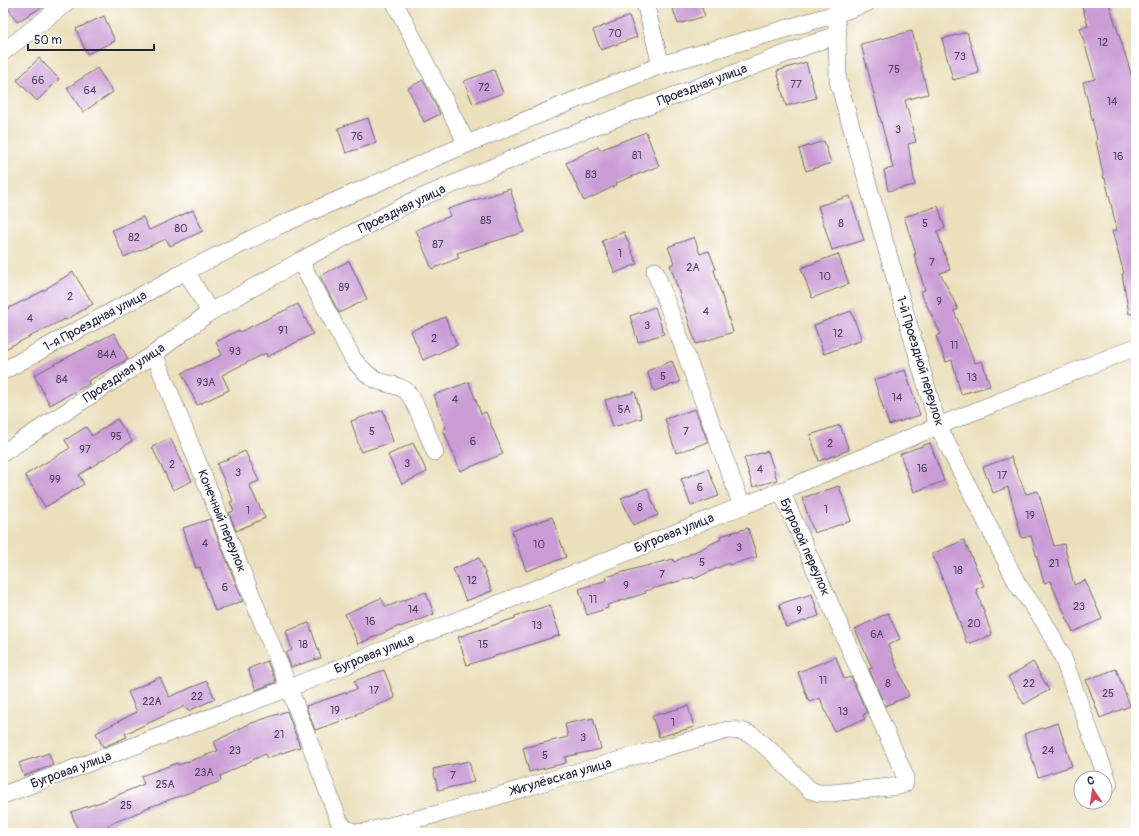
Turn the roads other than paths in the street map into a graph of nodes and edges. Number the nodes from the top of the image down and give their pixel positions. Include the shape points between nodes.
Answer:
1 (66, 3) edge
2 (395, 3) edge
3 (645, 3) edge
4 (867, 3) edge
5 (836, 8) edge
6 (838, 34) junction
7 (3, 52) edge
8 (661, 64) junction
9 (467, 144) junction
10 (300, 261) junction
11 (186, 271) junction
12 (655, 271) dead end
13 (210, 312) junction
14 (1136, 347) edge
15 (154, 354) junction
16 (3, 371) edge
17 (938, 426) junction
18 (435, 452) dead end
19 (3, 453) edge
20 (781, 491) junction
21 (742, 506) junction
22 (289, 688) junction
23 (1104, 770) edge
24 (905, 783) joint
25 (3, 795) edge

1 - 7 street
2 - 9 street
3 - 8 street
4 - 5 street, Проездная улица
5 - 6 street, 1-й Проездной переулок
5 - 8 street, Проездная улица
6 - 10 street, Проездная улица via 550,143 413,201
6 - 17 street, 1-й Проездной переулок via 838,81
8 - 9 street, Проездная улица
9 - 11 street, Проездная улица via 278,226
10 - 13 street, Проездная улица
10 - 18 street via 353,358 377,381 407,391
11 - 13 street
11 - 16 street, 1-я Проездная улица
12 - 21 street
13 - 15 street, Проездная улица
14 - 17 street
15 - 19 street, Проездная улица
15 - 22 street, Конечный переулок
17 - 20 street
17 - 23 street, 1-й Проездной переулок via 1018,585 1043,620 1062,654
20 - 21 street, Бугровой переулок
20 - 24 street, Бугровой переулок via 905,776
21 - 22 street, Бугровая улица
22 - 24 street, Жигулёвская улица via 339,821 343,827 358,833 445,812 728,730 752,735 810,790 819,793 895,788
22 - 25 street, Бугровая улица

